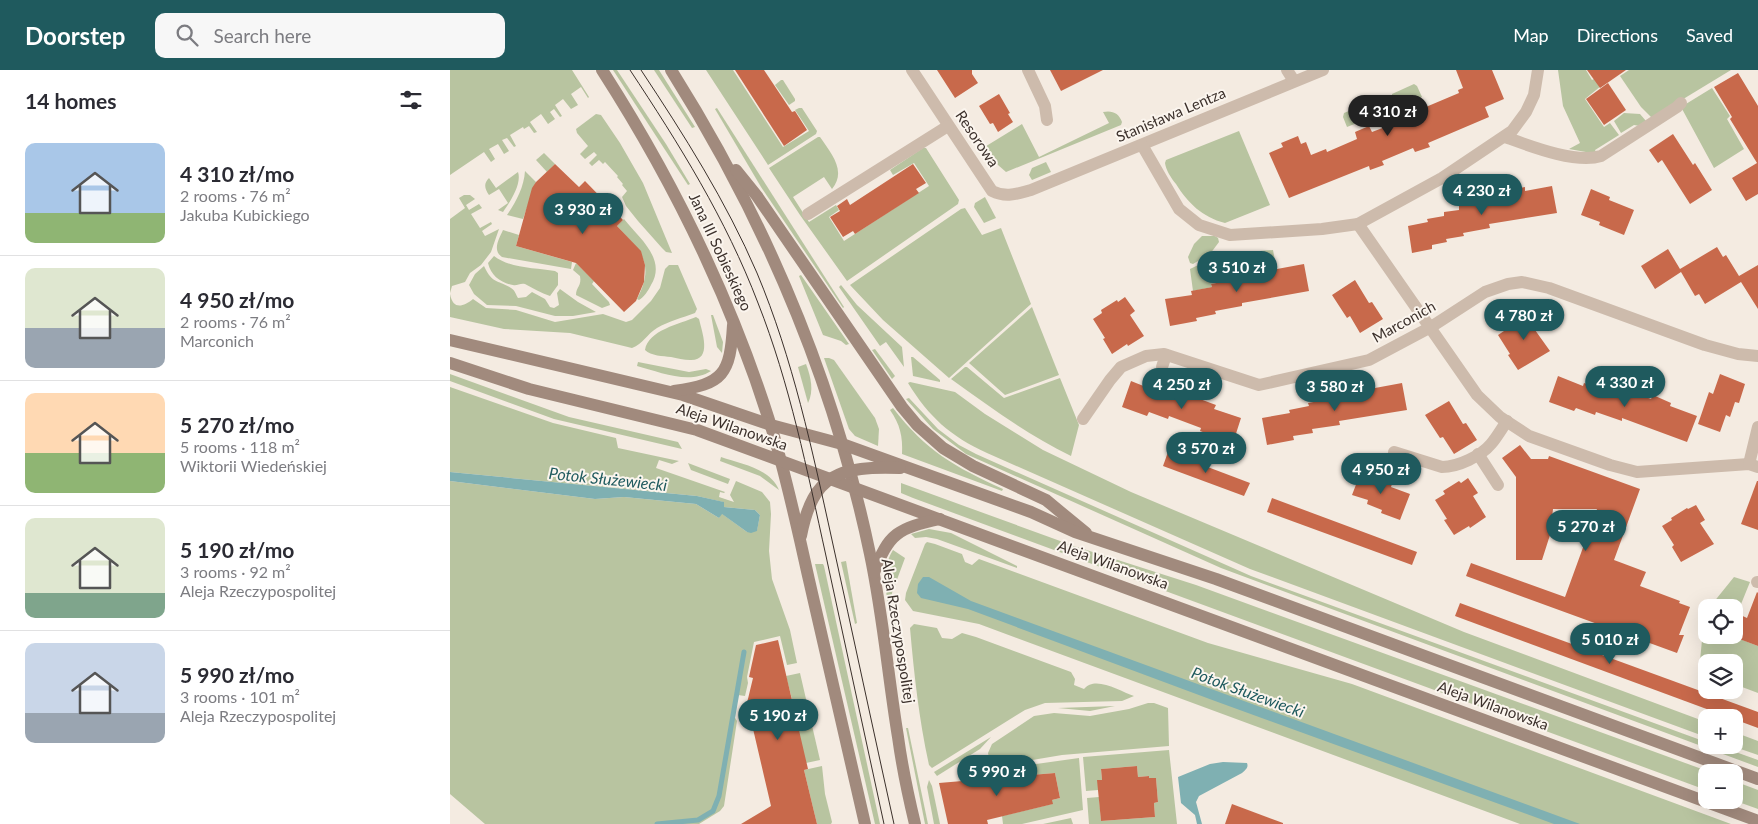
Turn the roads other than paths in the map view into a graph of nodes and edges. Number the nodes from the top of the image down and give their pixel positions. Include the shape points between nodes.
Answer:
1 (602, 70) edge
2 (671, 70) edge
3 (912, 70) edge
4 (1028, 70) edge
5 (1287, 70) edge
6 (1322, 70) edge
7 (1538, 70) edge
8 (1294, 81) junction
9 (1681, 102) dead end
10 (1047, 120) dead end
11 (948, 126) junction
12 (1505, 137) junction
13 (1142, 145) junction
14 (719, 150) junction
15 (1031, 190) joint
16 (808, 214) dead end
17 (1358, 224) junction
18 (734, 320) junction
19 (1431, 327) junction
20 (450, 340) edge
21 (1758, 356) edge
22 (450, 363) edge
23 (668, 392) junction
24 (1083, 419) dead end
25 (1506, 420) junction
26 (771, 425) junction
27 (1758, 427) edge
28 (842, 444) junction
29 (1394, 452) dead end
30 (1478, 454) junction
31 (780, 460) junction
32 (1754, 466) edge
33 (912, 469) junction
34 (850, 471) junction
35 (832, 479) junction
36 (1498, 485) dead end
37 (854, 487) junction
38 (940, 518) junction
39 (1092, 538) junction
40 (800, 541) junction
41 (874, 573) junction
42 (1758, 779) edge
43 (1758, 821) edge
44 (865, 824) edge
45 (915, 824) edge

1 - 18 main road, Jana III Sobieskiego via 673,189
2 - 14 main road
3 - 11 street, Resorowa
4 - 10 street via 1045,106
5 - 8 street
6 - 8 street, Stanisława Lentza
7 - 12 street via 1536,88 1526,112
8 - 13 street, Stanisława Lentza
9 - 12 street via 1678,107 1592,159 1543,150
11 - 15 street, Resorowa via 992,191 1009,196
11 - 16 street
12 - 17 street via 1442,178
13 - 15 street, Stanisława Lentza
13 - 17 street via 1179,209 1199,225 1230,235
14 - 28 main road via 756,221 794,307
14 - 39 main road via 757,196 917,425 942,448 1046,500
17 - 19 street
18 - 23 main road via 731,354 720,375 703,386
18 - 26 main road, Jana III Sobieskiego
19 - 21 street, Marconich via 1485,292 1522,282 1549,288 1705,345
19 - 24 street, Marconich via 1369,360 1259,385 1164,361 1161,354 1146,356 1121,367
19 - 25 street via 1478,395
20 - 23 main road, Aleja Wilanowska
22 - 31 main road, Aleja Wilanowska via 522,388 693,428
23 - 26 main road, Aleja Wilanowska
25 - 30 street via 1490,446
25 - 32 street via 1529,436 1637,472
26 - 28 main road, Aleja Wilanowska
26 - 31 main road, Jana III Sobieskiego
27 - 32 street
28 - 33 main road, Aleja Wilanowska
28 - 34 main road, Aleja Rzeczypospolitej
29 - 30 street via 1450,467 1463,464
30 - 36 street
31 - 35 main road, Aleja Wilanowska
31 - 40 main road
33 - 34 main road
33 - 39 main road, Aleja Wilanowska
34 - 35 main road
34 - 37 main road, Aleja Rzeczypospolitej
35 - 37 main road, Aleja Wilanowska
35 - 40 main road via 811,501
37 - 38 main road, Aleja Wilanowska
37 - 41 main road, Aleja Rzeczypospolitej
38 - 41 main road via 916,524 896,534 884,549
38 - 43 main road, Aleja Wilanowska
39 - 42 main road, Aleja Wilanowska via 1216,580
40 - 44 main road
41 - 45 main road, Aleja Rzeczypospolitej via 899,748

